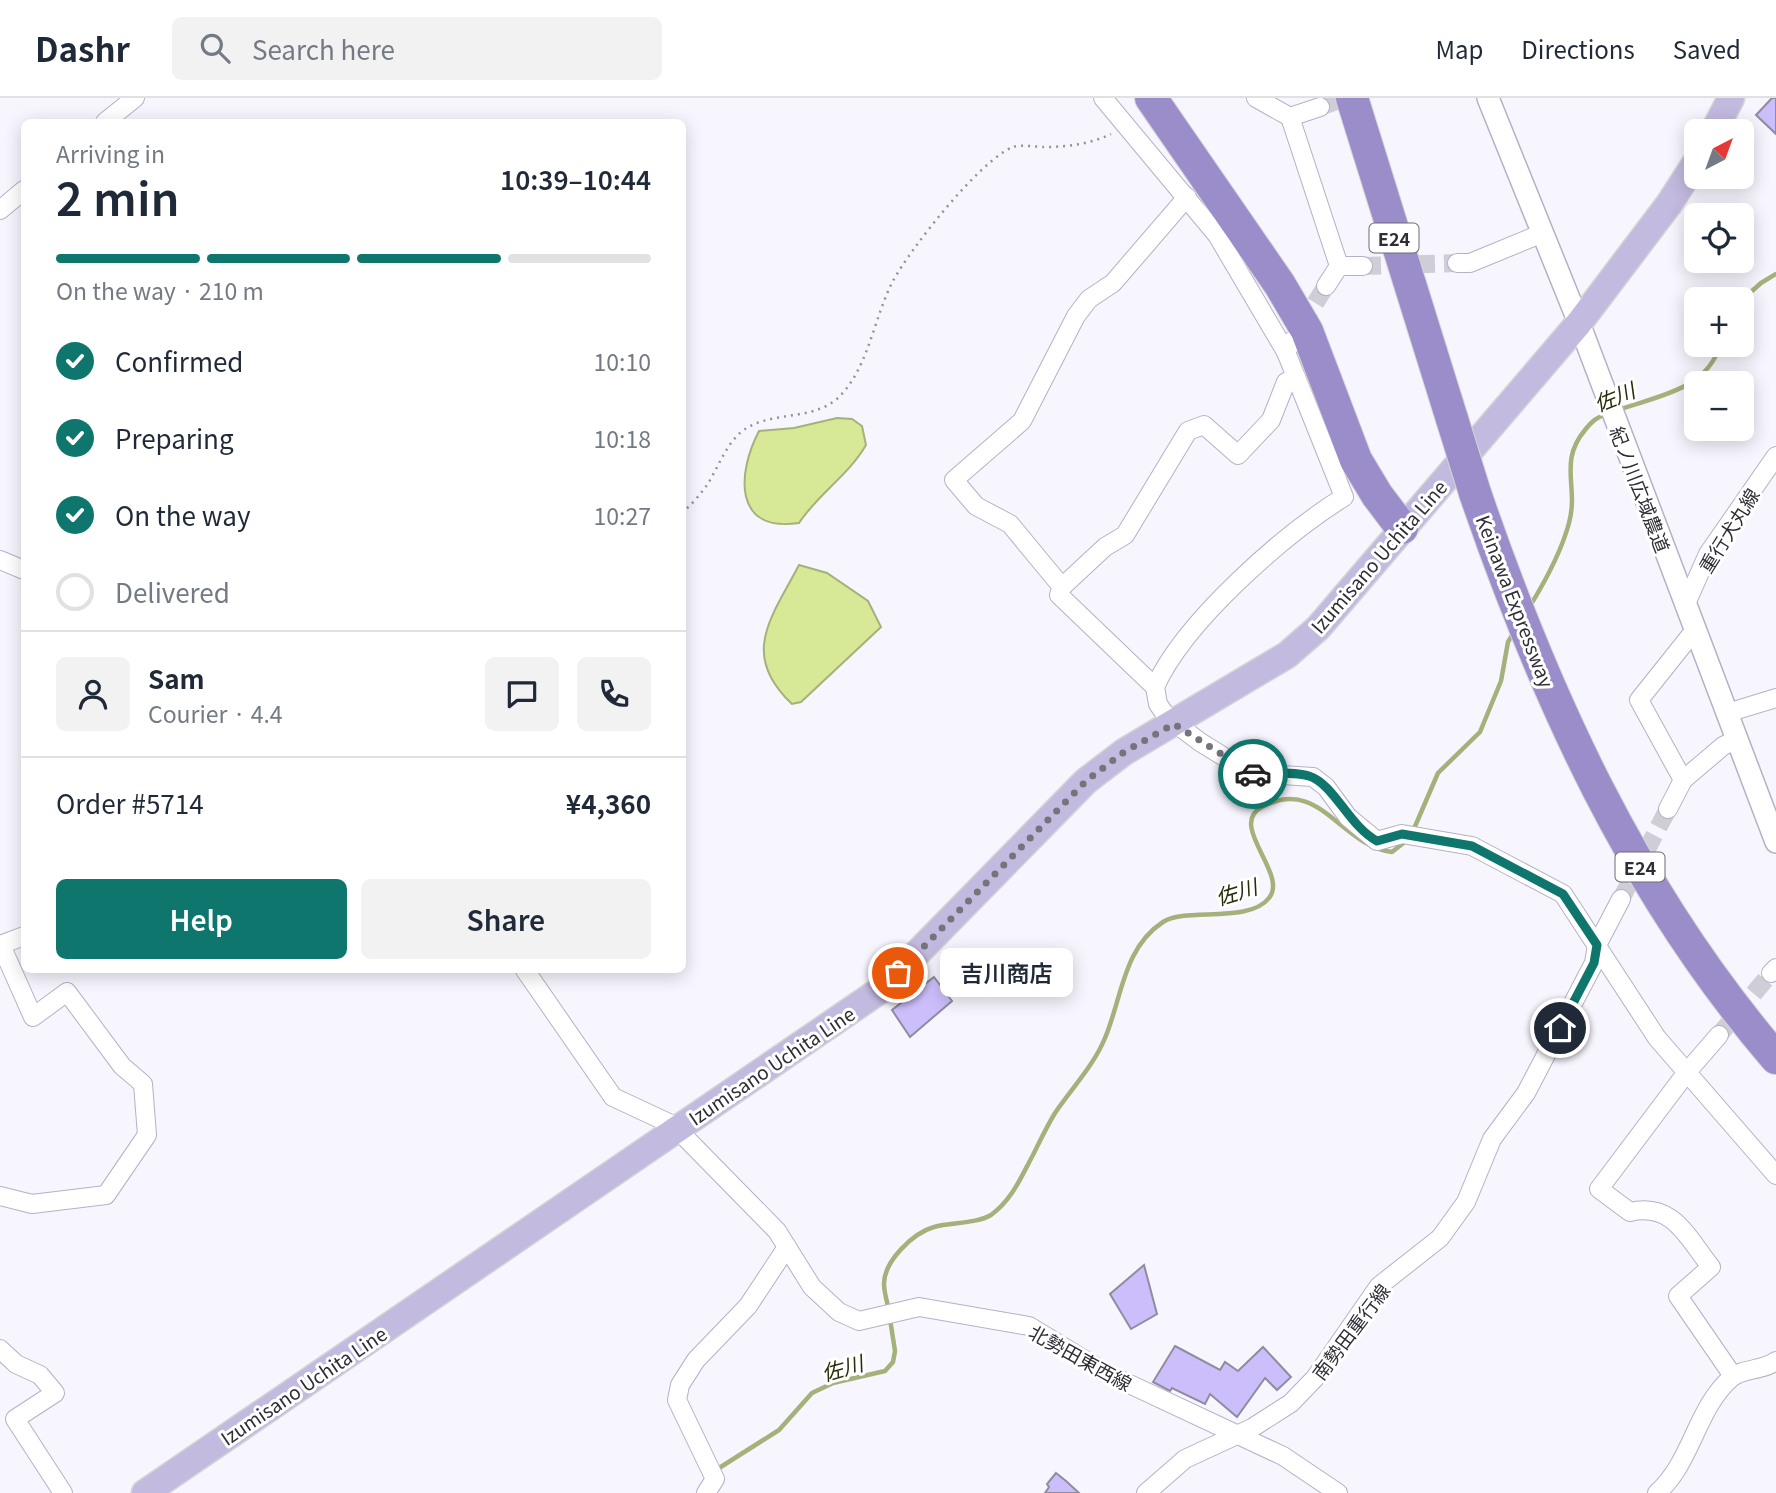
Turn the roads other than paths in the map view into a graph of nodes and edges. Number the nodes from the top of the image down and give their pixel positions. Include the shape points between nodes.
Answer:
1 (135, 98) edge
2 (1103, 98) edge
3 (1176, 98) edge
4 (1256, 98) edge
5 (1352, 98) edge
6 (1366, 98) edge
7 (1488, 98) edge
8 (1731, 98) edge
9 (1331, 103) edge
10 (1139, 114) edge
11 (1290, 117) junction
12 (109, 119) edge
13 (1720, 119) edge
14 (1684, 181) edge
15 (21, 192) edge
16 (1187, 197) junction
17 (0, 210) edge
18 (1387, 214) junction
19 (1544, 233) junction
20 (1457, 263) tunnel mouth
21 (1363, 265) tunnel mouth
22 (1339, 266) junction
23 (1326, 286) tunnel mouth
24 (1579, 323) junction
25 (1296, 377) junction
26 (1438, 378) junction
27 (1776, 456) edge
28 (1402, 528) junction
29 (0, 560) edge
30 (21, 569) edge
31 (1062, 587) junction
32 (1685, 606) junction
33 (1694, 631) junction
34 (1155, 687) junction
35 (1776, 698) edge
36 (1727, 713) junction
37 (1174, 724) junction
38 (1737, 740) junction
39 (1683, 780) junction
40 (1668, 808) tunnel mouth
41 (1776, 842) edge
42 (1621, 899) tunnel mouth
43 (21, 937) edge
44 (1, 945) edge
45 (1597, 945) junction
46 (527, 973) edge
47 (1719, 1035) tunnel mouth
48 (1776, 1058) edge
49 (1687, 1072) junction
50 (677, 1129) junction
51 (1776, 1175) edge
52 (0, 1196) edge
53 (787, 1247) junction
54 (0, 1349) edge
55 (1776, 1361) edge
56 (1733, 1376) junction
57 (1236, 1436) junction
58 (711, 1479) edge
59 (63, 1493) edge
60 (145, 1493) edge
61 (1146, 1493) edge
62 (1338, 1493) edge
63 (1657, 1493) edge

1 - 12 street
2 - 10 street
3 - 28 highway via 1269,230 1322,316
4 - 11 street
5 - 18 highway, Keinawa Expressway / E24
6 - 26 highway via 1420,292
7 - 19 street, 紀ノ川広域農道
8 - 13 main road
9 - 11 street
9 - 18 highway
10 - 16 street
10 - 28 highway via 1280,285 1311,342 1356,460
11 - 22 street
14 - 24 main road, Izumisano Uchita Line
15 - 17 street
16 - 25 street via 1289,346
16 - 31 street via 1113,283 1089,299 1076,316 1022,421 954,480 976,506 1010,524
18 - 26 highway, Keinawa Expressway / E24
19 - 20 street via 1470,264
19 - 24 street, 紀ノ川広域農道
21 - 22 street
22 - 23 street
24 - 28 main road, Izumisano Uchita Line
24 - 32 street, 紀ノ川広域農道
25 - 31 street via 1286,382 1271,420 1238,455 1204,425 1188,431 1125,535
25 - 34 street via 1344,496 1307,520 1260,561 1190,633
26 - 48 highway, Keinawa Expressway / E24, bridge via 1508,588 1590,779 1705,966
27 - 32 street, 重行犬丸線 via 1708,554
28 - 37 main road, Izumisano Uchita Line via 1355,587 1287,655
29 - 30 street
31 - 34 street via 1059,595 1067,605
32 - 33 street, 紀ノ川広域農道
33 - 36 street, 紀ノ川広域農道
33 - 39 street via 1639,700
34 - 37 street via 1158,704
35 - 36 street
36 - 38 street, 紀ノ川広域農道
37 - 45 street via 1250,774 1313,777 1348,817 1377,841 1402,834 1425,835 1472,846 1563,894
37 - 50 main road, Izumisano Uchita Line via 1124,752 1086,781 881,989
38 - 39 street via 1723,746
38 - 41 street, 紀ノ川広域農道
39 - 40 street
42 - 45 street, 南勢田重行線
43 - 44 street
44 - 52 street via 33,1017 67,992 122,1066 143,1084 147,1135 106,1195 32,1204
45 - 49 street via 1657,1038
45 - 57 street, 南勢田重行線 via 1594,963 1526,1093 1492,1139 1457,1217 1440,1238 1379,1286 1301,1393 1273,1416
46 - 50 street, 北勢田東西線 via 613,1097 664,1118
47 - 49 street
49 - 51 street
49 - 56 street via 1599,1189 1630,1212 1648,1208 1669,1215 1711,1267 1678,1296
50 - 53 street, 北勢田東西線 via 777,1231
50 - 60 main road, Izumisano Uchita Line
53 - 57 street, 北勢田東西線 via 812,1287 839,1312 859,1321 919,1307 1029,1326 1108,1374
53 - 58 street via 748,1306 696,1360 680,1385 677,1401
54 - 59 street via 16,1364 40,1374 55,1393 15,1419
55 - 56 street
56 - 63 street via 1711,1400 1687,1453
57 - 61 street, 南勢田重行線 via 1185,1459
57 - 62 street, 北勢田東西線 via 1283,1456

